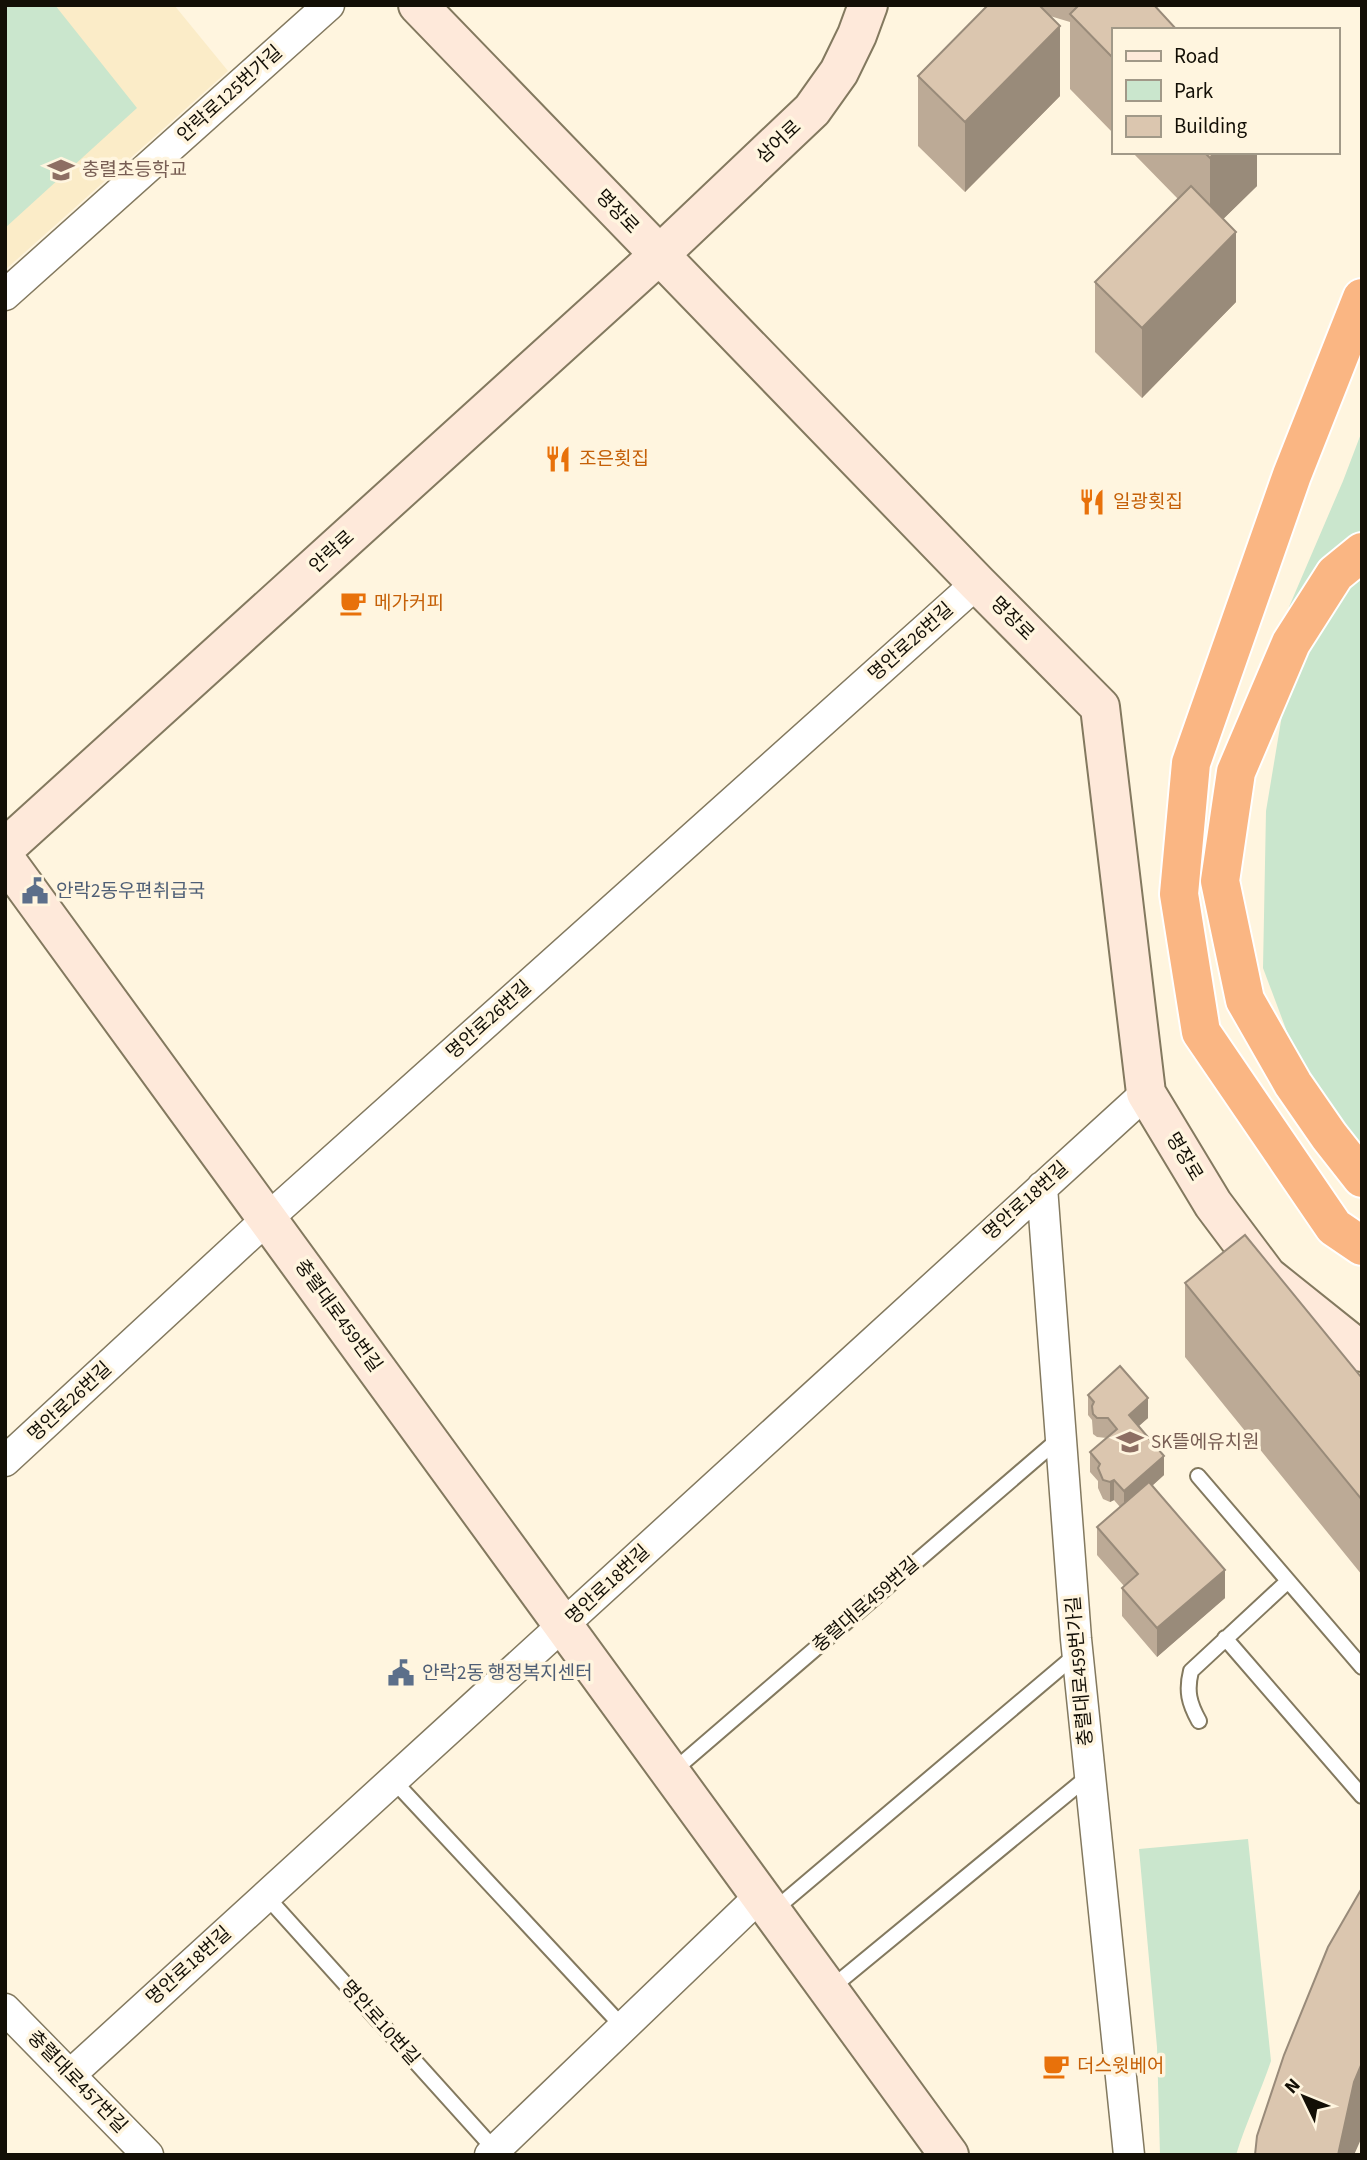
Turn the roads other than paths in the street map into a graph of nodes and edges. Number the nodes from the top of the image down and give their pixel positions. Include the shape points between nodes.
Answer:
1 (329, 5) edge
2 (418, 5) edge
3 (868, 5) edge
4 (659, 255) junction
5 (5, 295) edge
6 (1362, 299) edge
7 (1362, 552) edge
8 (977, 583) junction
9 (5, 848) edge
10 (5, 859) edge
11 (1146, 1093) junction
12 (1362, 1178) edge
13 (1042, 1187) junction
14 (267, 1219) junction
15 (1362, 1246) edge
16 (1362, 1352) edge
17 (1060, 1437) junction
18 (5, 1461) edge
19 (1198, 1476) dead end
20 (1287, 1581) junction
21 (564, 1626) junction
22 (1225, 1638) junction
23 (1078, 1653) junction
24 (1362, 1667) edge
25 (1199, 1721) dead end
26 (671, 1773) junction
27 (1090, 1774) junction
28 (393, 1780) junction
29 (1362, 1796) edge
30 (266, 1896) junction
31 (766, 1904) junction
32 (829, 1990) junction
33 (5, 2009) edge
34 (623, 2027) junction
35 (70, 2075) junction
36 (492, 2152) edge
37 (148, 2155) edge
38 (949, 2155) edge
39 (1129, 2155) edge

1 - 5 street, 안락로125번가길
2 - 4 main road, 명장로
3 - 4 main road, 삼어로 via 839,72 812,110
4 - 8 main road, 명장로
4 - 9 main road, 안락로
6 - 15 highway via 1292,475 1191,763 1179,894 1201,1032 1334,1227
7 - 12 highway via 1335,574 1291,643 1236,772 1220,881 1245,1000 1293,1084
8 - 11 main road, 명장로 via 1100,707
8 - 14 street, 명안로26번길
10 - 14 main road, 충렬대로459번길
11 - 13 street, 명안로18번길
11 - 16 main road, 명장로 via 1213,1204 1267,1276
13 - 17 street, 충렬대로459번가길
13 - 21 street, 명안로18번길
14 - 18 street, 명안로26번길
14 - 21 main road, 충렬대로459번길
17 - 23 street, 충렬대로459번가길
17 - 26 lane, 충렬대로459번길
19 - 20 lane
20 - 22 lane
20 - 24 lane
21 - 26 main road, 충렬대로459번길
21 - 28 street, 명안로18번길
22 - 25 lane via 1191,1671 1187,1687
22 - 29 lane
23 - 27 street, 충렬대로459번가길
23 - 31 lane
26 - 31 main road, 충렬대로459번길
27 - 32 lane
27 - 39 street, 충렬대로459번가길
28 - 30 street, 명안로18번길
28 - 34 lane
30 - 35 street, 명안로18번길
30 - 36 lane, 명안로10번길
31 - 32 main road, 충렬대로459번길
31 - 34 street, 명안로10번길
32 - 38 main road, 충렬대로459번길
33 - 35 street, 충렬대로457번길
34 - 36 street, 명안로10번길
35 - 37 street, 충렬대로457번길

